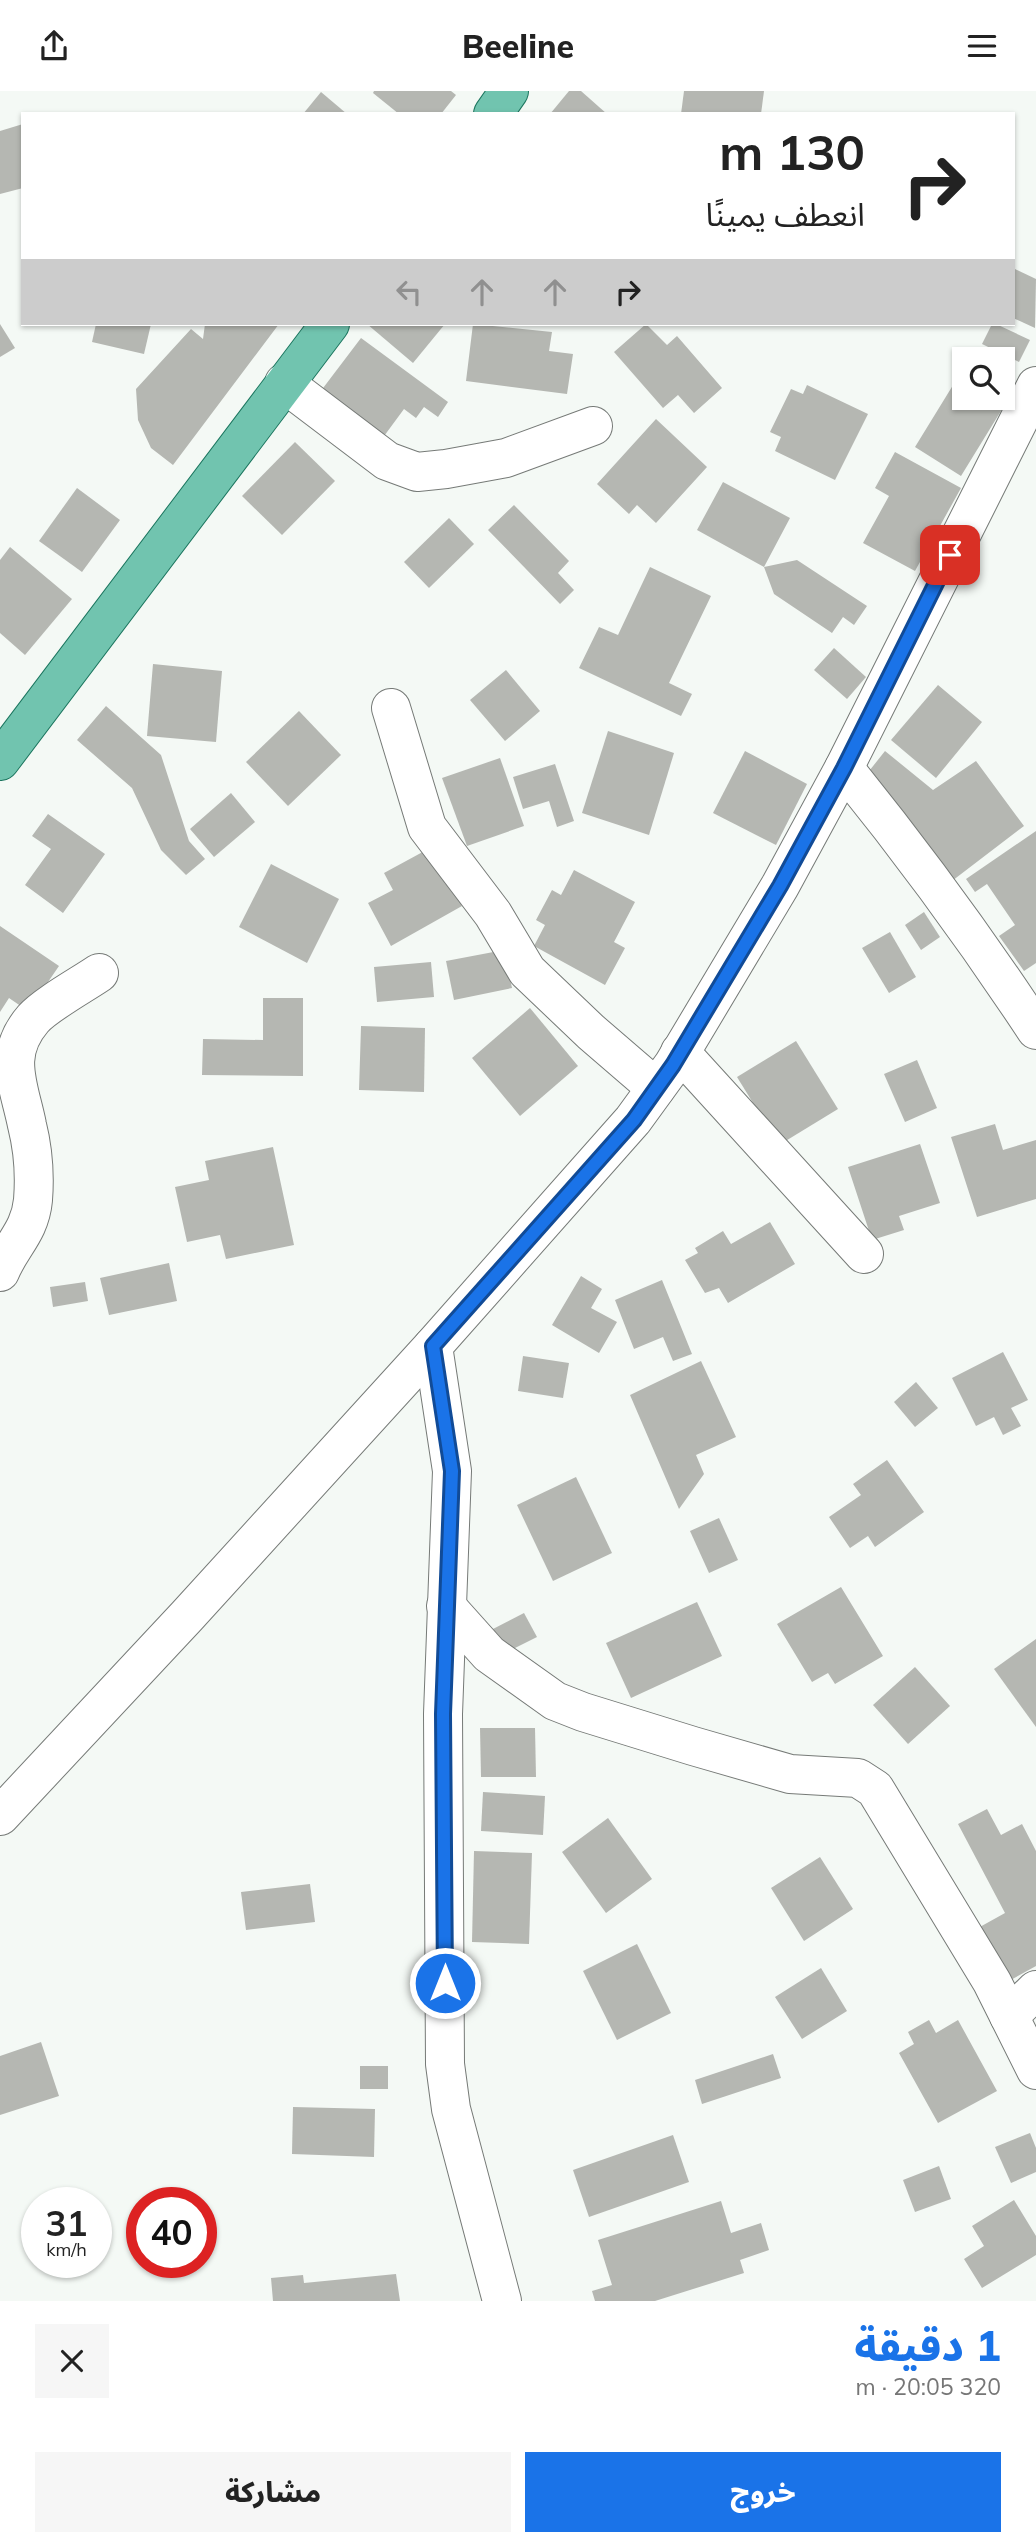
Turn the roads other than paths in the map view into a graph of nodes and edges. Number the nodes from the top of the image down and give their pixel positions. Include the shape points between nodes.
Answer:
1 (509, 91) edge
2 (494, 112) edge
3 (328, 326) edge
4 (284, 383) junction
5 (1036, 386) edge
6 (593, 426) dead end
7 (391, 708) dead end
8 (0, 761) edge
9 (844, 768) junction
10 (99, 973) dead end
11 (1036, 1030) edge
12 (681, 1052) junction
13 (656, 1088) junction
14 (864, 1254) dead end
15 (0, 1272) edge
16 (433, 1346) junction
17 (446, 1607) junction
18 (0, 1816) edge
19 (1023, 2003) edge
20 (1036, 2070) edge
21 (502, 2301) edge

1 - 2 main road
3 - 4 main road
4 - 6 street via 387,461 417,471 506,458
4 - 8 main road
5 - 9 street
7 - 13 street via 427,827 492,914 527,971
9 - 11 street via 977,941
9 - 12 street
10 - 15 street via 34,1017 14,1057 15,1080 28,1127 33,1202 27,1227
12 - 13 street
12 - 14 street
13 - 16 street via 634,1120
16 - 17 street via 452,1471
16 - 18 street
17 - 19 street via 489,1654 555,1701 583,1713 778,1771 858,1779 875,1789 992,1982
17 - 21 street via 445,2064 451,2109
19 - 20 street

